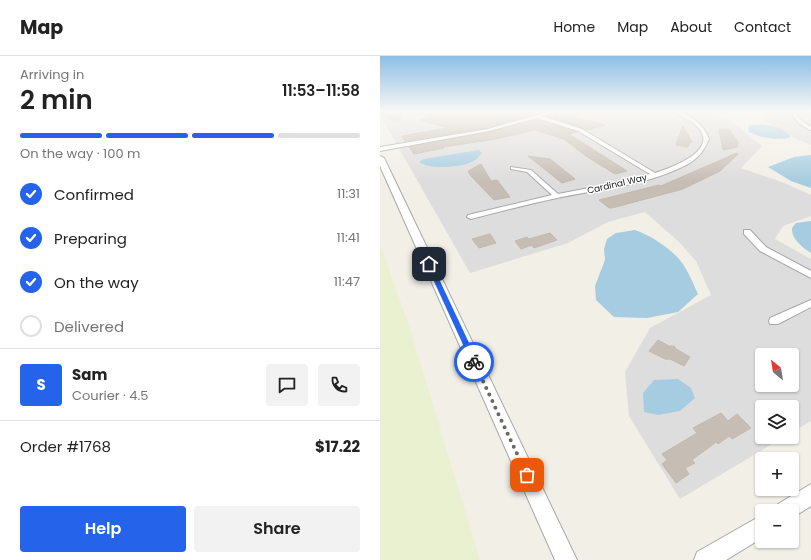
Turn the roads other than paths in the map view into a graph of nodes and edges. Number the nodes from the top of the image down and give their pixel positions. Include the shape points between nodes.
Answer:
1 (463, 135) edge
2 (588, 135) edge
3 (705, 135) edge
4 (380, 149) edge
5 (380, 158) edge
6 (513, 168) dead end
7 (655, 175) junction
8 (557, 196) junction
9 (471, 217) dead end
10 (747, 232) dead end
11 (811, 275) edge
12 (811, 303) edge
13 (774, 322) dead end
14 (811, 494) edge
15 (796, 504) edge
16 (755, 530) edge
17 (566, 560) edge
18 (705, 560) edge

1 - 4 street
2 - 7 street
3 - 7 street, Cardinal Way via 706,142 703,149 687,163
5 - 17 street
6 - 8 street via 529,171
7 - 8 street, Cardinal Way via 604,188
8 - 9 street, Cardinal Way
10 - 11 street via 763,249
12 - 13 street
14 - 15 street
16 - 18 street

